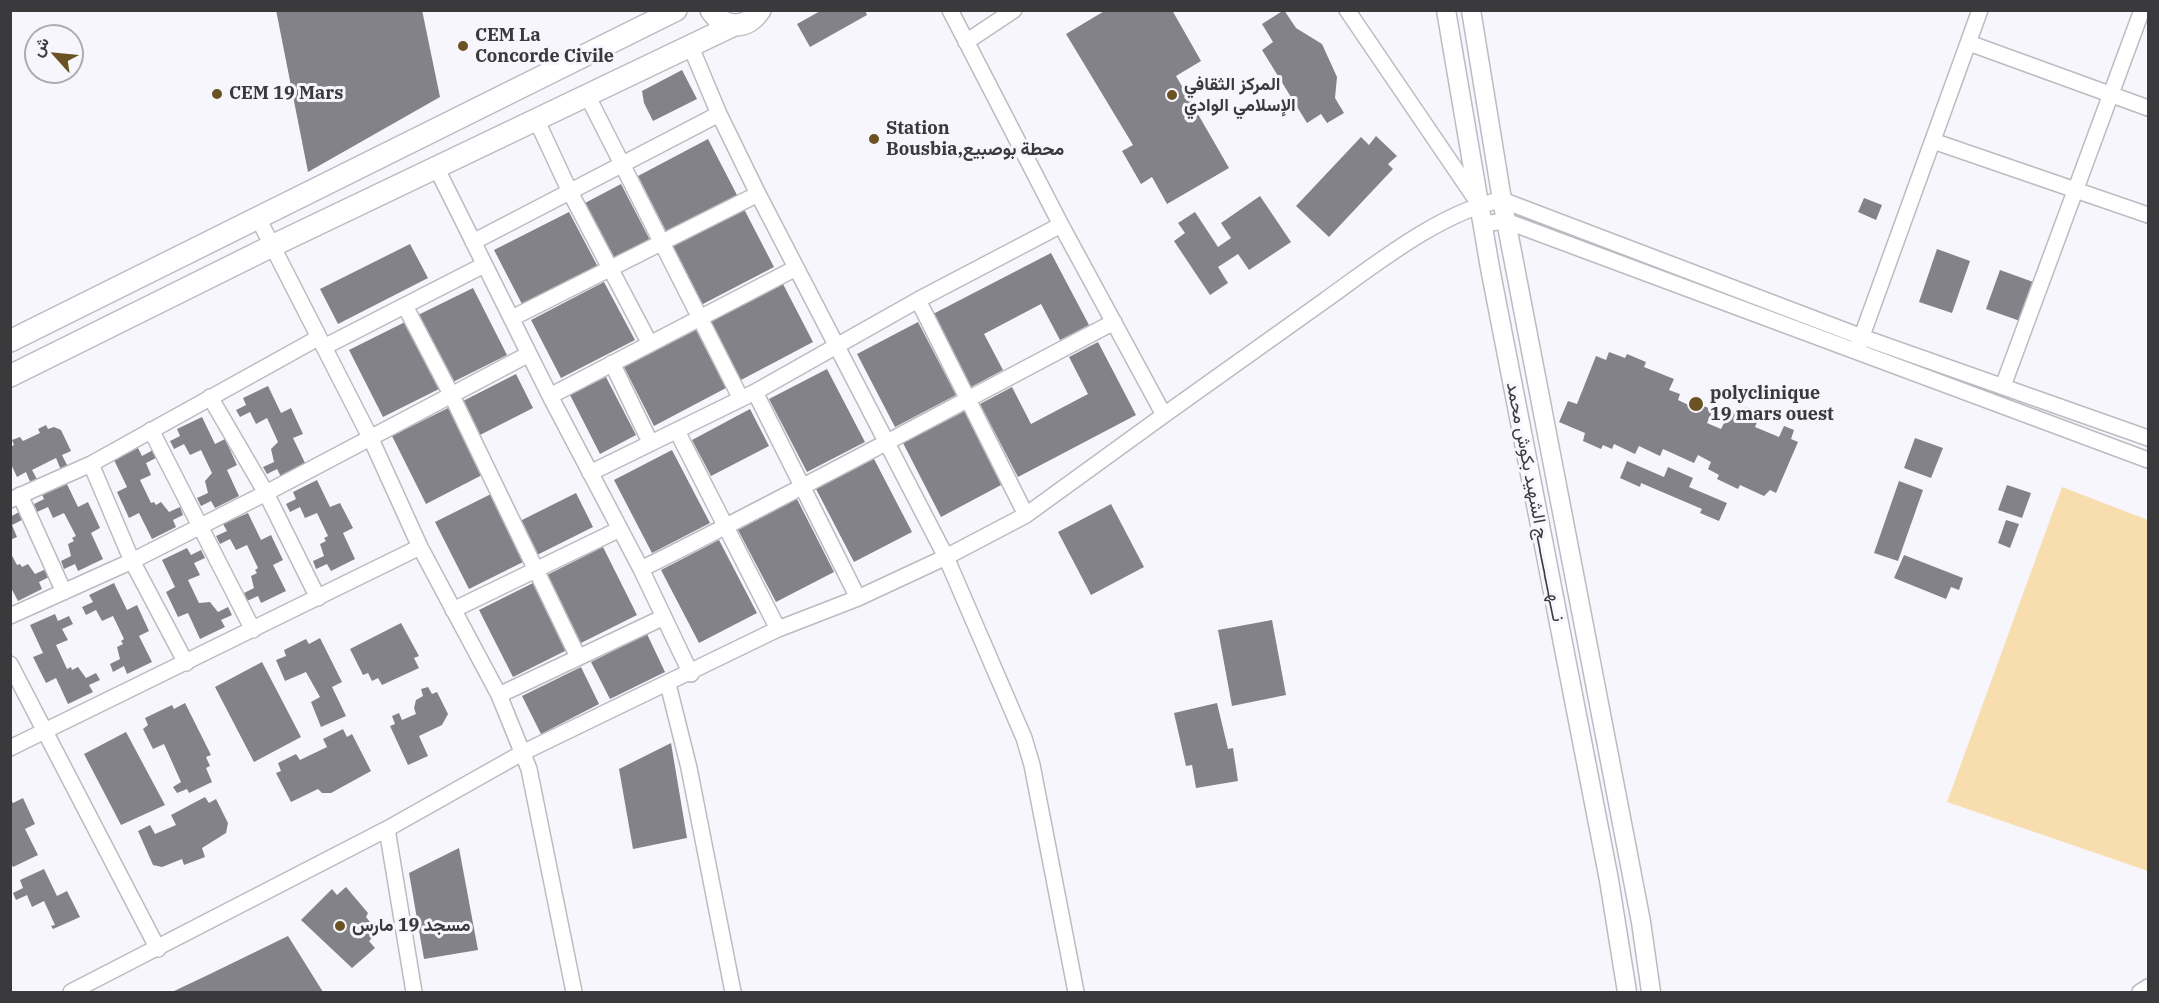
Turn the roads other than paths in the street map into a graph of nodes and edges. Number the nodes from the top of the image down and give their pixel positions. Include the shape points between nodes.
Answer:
1 (676, 10) edge
2 (711, 10) edge
3 (760, 10) edge
4 (950, 10) edge
5 (1014, 10) edge
6 (1347, 10) edge
7 (1446, 10) edge
8 (1471, 10) edge
9 (1980, 10) edge
10 (2142, 10) edge
11 (732, 26) junction
12 (966, 42) junction
13 (1969, 42) junction
14 (690, 45) junction
15 (587, 94) junction
16 (2112, 94) junction
17 (2148, 108) edge
18 (719, 114) junction
19 (536, 119) junction
20 (1933, 141) junction
21 (622, 165) junction
22 (436, 167) junction
23 (2078, 190) junction
24 (570, 192) junction
25 (758, 194) junction
26 (1502, 200) junction
27 (1479, 204) junction
28 (2148, 215) edge
29 (258, 218) junction
30 (1506, 220) junction
31 (1482, 224) junction
32 (1061, 225) junction
33 (473, 242) junction
34 (274, 245) junction
35 (661, 245) junction
36 (484, 265) junction
37 (796, 268) junction
38 (611, 269) junction
39 (918, 300) junction
40 (405, 306) junction
41 (512, 318) junction
42 (698, 318) junction
43 (1114, 322) junction
44 (1862, 337) junction
45 (10, 341) edge
46 (321, 342) junction
47 (650, 344) junction
48 (835, 346) junction
49 (1856, 353) junction
50 (529, 354) junction
51 (612, 363) junction
52 (10, 376) edge
53 (2003, 386) junction
54 (451, 394) junction
55 (748, 395) junction
56 (550, 396) junction
57 (210, 397) junction
58 (966, 399) junction
59 (1164, 415) junction
60 (151, 430) junction
61 (677, 431) junction
62 (2148, 438) edge
63 (371, 439) junction
64 (650, 442) junction
65 (886, 444) junction
66 (2148, 460) edge
67 (91, 464) junction
68 (590, 473) junction
69 (803, 485) junction
70 (266, 494) junction
71 (15, 498) edge
72 (1026, 515) junction
73 (199, 526) junction
74 (724, 528) junction
75 (620, 529) junction
76 (420, 548) junction
77 (946, 557) junction
78 (132, 561) junction
79 (641, 569) junction
80 (537, 570) junction
81 (64, 592) junction
82 (318, 598) junction
83 (858, 598) junction
84 (453, 610) junction
85 (10, 616) edge
86 (664, 617) junction
87 (778, 629) junction
88 (253, 630) junction
89 (578, 657) junction
90 (186, 663) junction
91 (10, 664) edge
92 (691, 674) junction
93 (668, 684) junction
94 (499, 695) junction
95 (44, 732) junction
96 (10, 748) edge
97 (522, 753) junction
98 (387, 829) junction
99 (158, 949) junction
100 (2148, 987) edge
101 (71, 993) edge
102 (414, 993) edge
103 (574, 993) edge
104 (733, 993) edge
105 (1076, 993) edge
106 (1627, 993) edge
107 (1651, 993) edge
108 (2140, 993) edge

1 - 29 main road
2 - 11 main road via 717,19
3 - 11 main road via 748,23
4 - 12 street
5 - 12 street
6 - 27 street
7 - 27 street, نـــهـــــــــــج الشهيد بكوش محمد
8 - 26 street, نـــهـــــــــــج الشهيد بكوش محمد
9 - 13 street
10 - 16 street
11 - 14 main road
12 - 32 street
13 - 16 street
13 - 20 street
14 - 15 main road
14 - 18 street
15 - 19 main road
15 - 21 street
16 - 17 street
16 - 23 street
18 - 21 street
18 - 25 street
19 - 22 main road
19 - 24 street
20 - 23 street
20 - 44 street
21 - 24 street
21 - 35 street
22 - 33 street
22 - 34 main road
23 - 28 street
23 - 53 street
24 - 33 street
24 - 38 street
25 - 35 street
25 - 37 street
26 - 27 street
26 - 30 street, نـــهـــــــــــج الشهيد بكوش محمد
26 - 44 street
27 - 31 street, نـــهـــــــــــج الشهيد بكوش محمد
27 - 59 street via 1373,266
29 - 34 street
29 - 45 main road
30 - 31 street
30 - 49 street
30 - 107 street, نـــهـــــــــــج الشهيد بكوش محمد
31 - 106 street, نـــهـــــــــــج الشهيد بكوش محمد via 1609,880
32 - 39 street
32 - 43 street
33 - 36 street
34 - 46 street
34 - 52 main road
35 - 38 street
35 - 42 street
36 - 40 street
36 - 41 street
37 - 42 street
37 - 48 street
38 - 41 street
38 - 47 street
39 - 48 street
39 - 58 street
40 - 46 street
40 - 54 street
41 - 50 street
42 - 47 street
42 - 55 street
43 - 58 street
43 - 59 street
44 - 49 street
44 - 53 street
46 - 57 street
46 - 63 street
47 - 51 street
48 - 55 street
48 - 65 street
49 - 66 street
50 - 54 street
50 - 56 street
51 - 56 street
51 - 64 street
53 - 62 street
54 - 63 street
54 - 80 street
55 - 61 street
55 - 69 street
56 - 68 street
57 - 60 street
57 - 70 street
58 - 65 street
58 - 72 street
59 - 72 street
60 - 67 street
60 - 73 street
61 - 64 street
61 - 74 street
63 - 70 street
63 - 76 street
64 - 68 street
65 - 69 street
65 - 77 street
67 - 71 street
67 - 78 street
68 - 75 street
69 - 74 street
69 - 83 street
70 - 73 street
70 - 82 street
71 - 81 street
72 - 77 street
73 - 78 street
73 - 88 street
74 - 79 street
74 - 87 street
75 - 79 street
75 - 80 street
76 - 82 street
76 - 84 street
77 - 83 street
77 - 105 street via 1024,738
78 - 81 street
78 - 90 street
79 - 86 street
80 - 84 street
80 - 89 street
81 - 85 street
82 - 88 street
83 - 87 street
84 - 94 street
86 - 89 street
86 - 92 street
87 - 92 street
88 - 90 street
89 - 94 street
90 - 95 street
91 - 95 street
92 - 93 street
93 - 97 street
93 - 104 street
94 - 97 street
95 - 96 street
95 - 99 street
97 - 98 street
97 - 103 street via 534,792
98 - 99 street
98 - 102 street
99 - 101 street
100 - 108 street

